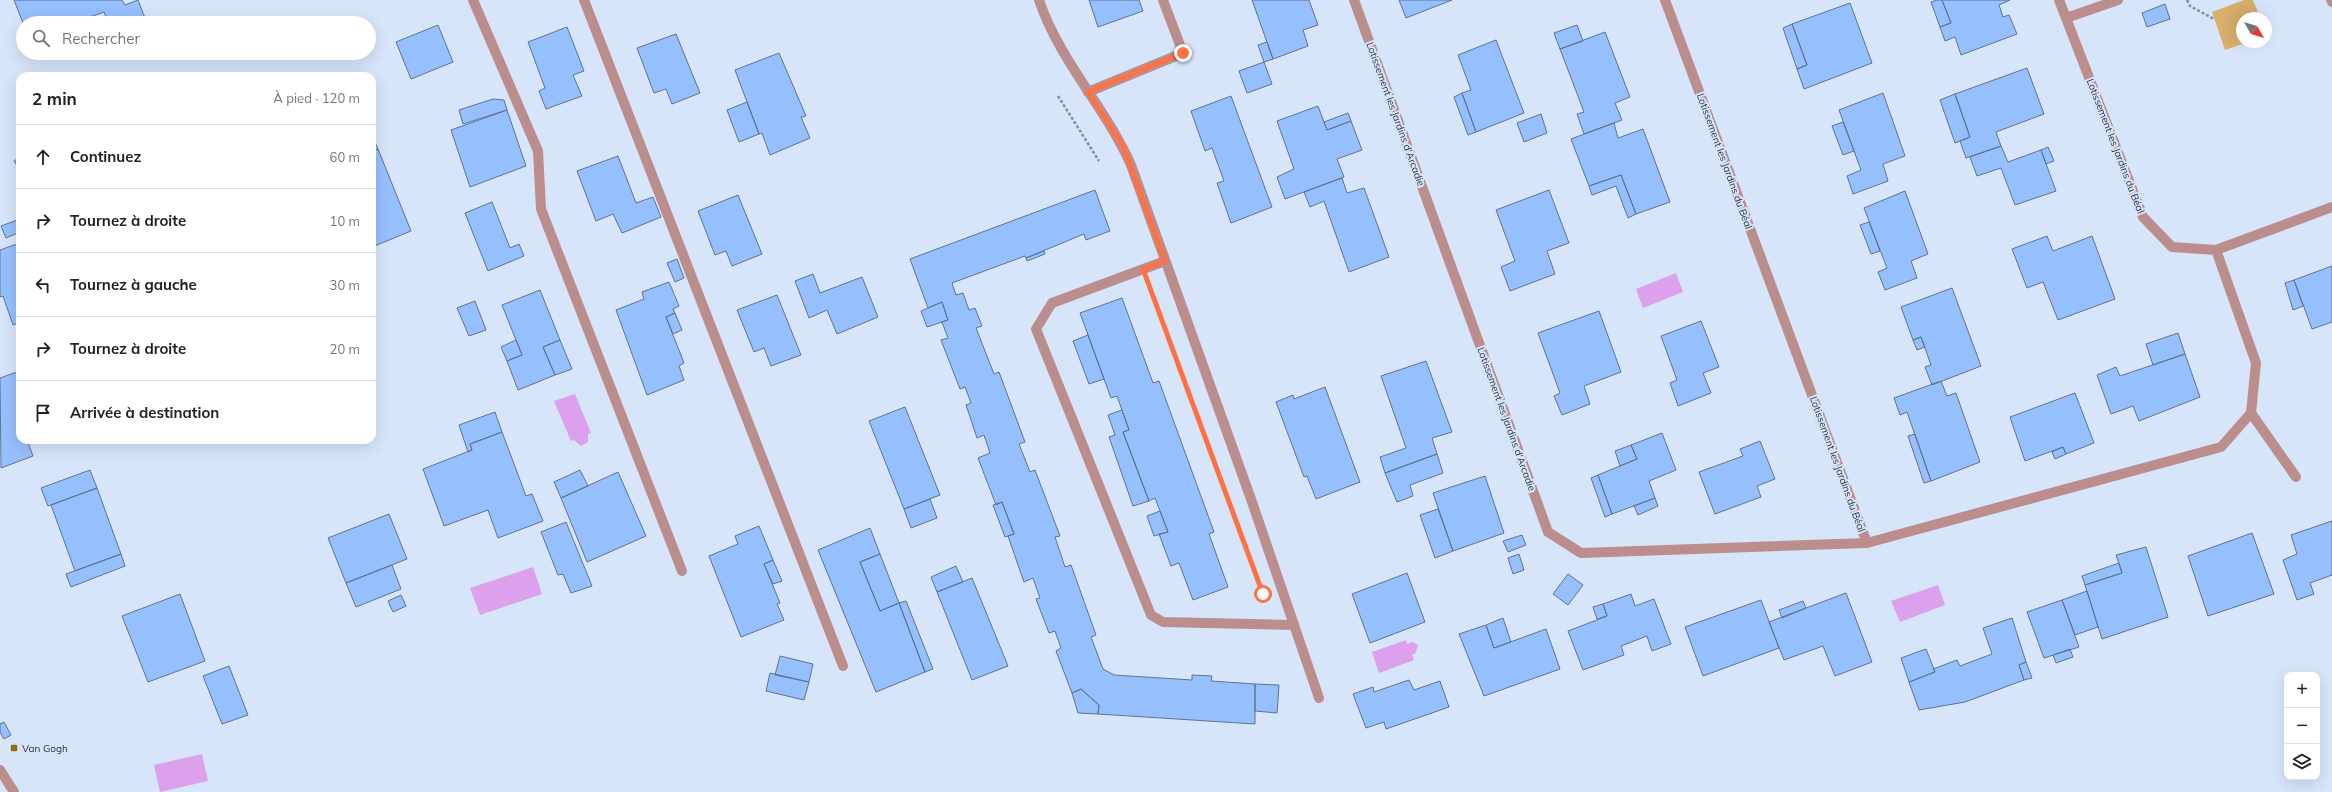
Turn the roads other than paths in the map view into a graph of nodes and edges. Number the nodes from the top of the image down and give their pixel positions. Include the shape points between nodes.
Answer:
1 (473, 0) edge
2 (584, 0) edge
3 (1039, 0) edge
4 (1164, 0) edge
5 (1354, 0) edge
6 (1665, 0) edge
7 (2058, 0) edge
8 (2118, 0) edge
9 (2066, 18) junction
10 (1088, 92) junction
11 (2332, 207) edge
12 (2216, 250) junction
13 (1165, 261) junction
14 (2251, 413) junction
15 (2296, 478) dead end
16 (1867, 543) junction
17 (682, 571) dead end
18 (1294, 625) junction
19 (843, 666) dead end
20 (1319, 698) dead end
21 (0, 770) edge
22 (14, 792) edge

1 - 17 street via 538,151 541,209
2 - 19 street
3 - 10 street via 1045,18
4 - 10 street via 1183,53
5 - 16 street, Lotissement les Jardins d'Arcadie via 1548,532 1581,553
6 - 16 street, Lotissement les Jardins du Béal
7 - 9 street, Lotissement les Jardins du Béal
8 - 9 street
9 - 12 street, Lotissement les Jardins du Béal via 2143,217 2172,247
10 - 13 street via 1123,146
11 - 12 street, Lotissement les Jardins du Béal
12 - 14 street via 2256,363
13 - 18 street
13 - 18 street via 1052,303 1036,329 1151,615 1163,622
14 - 15 street
14 - 16 street, Lotissement les Jardins du Béal via 2220,446
18 - 20 street
21 - 22 street

